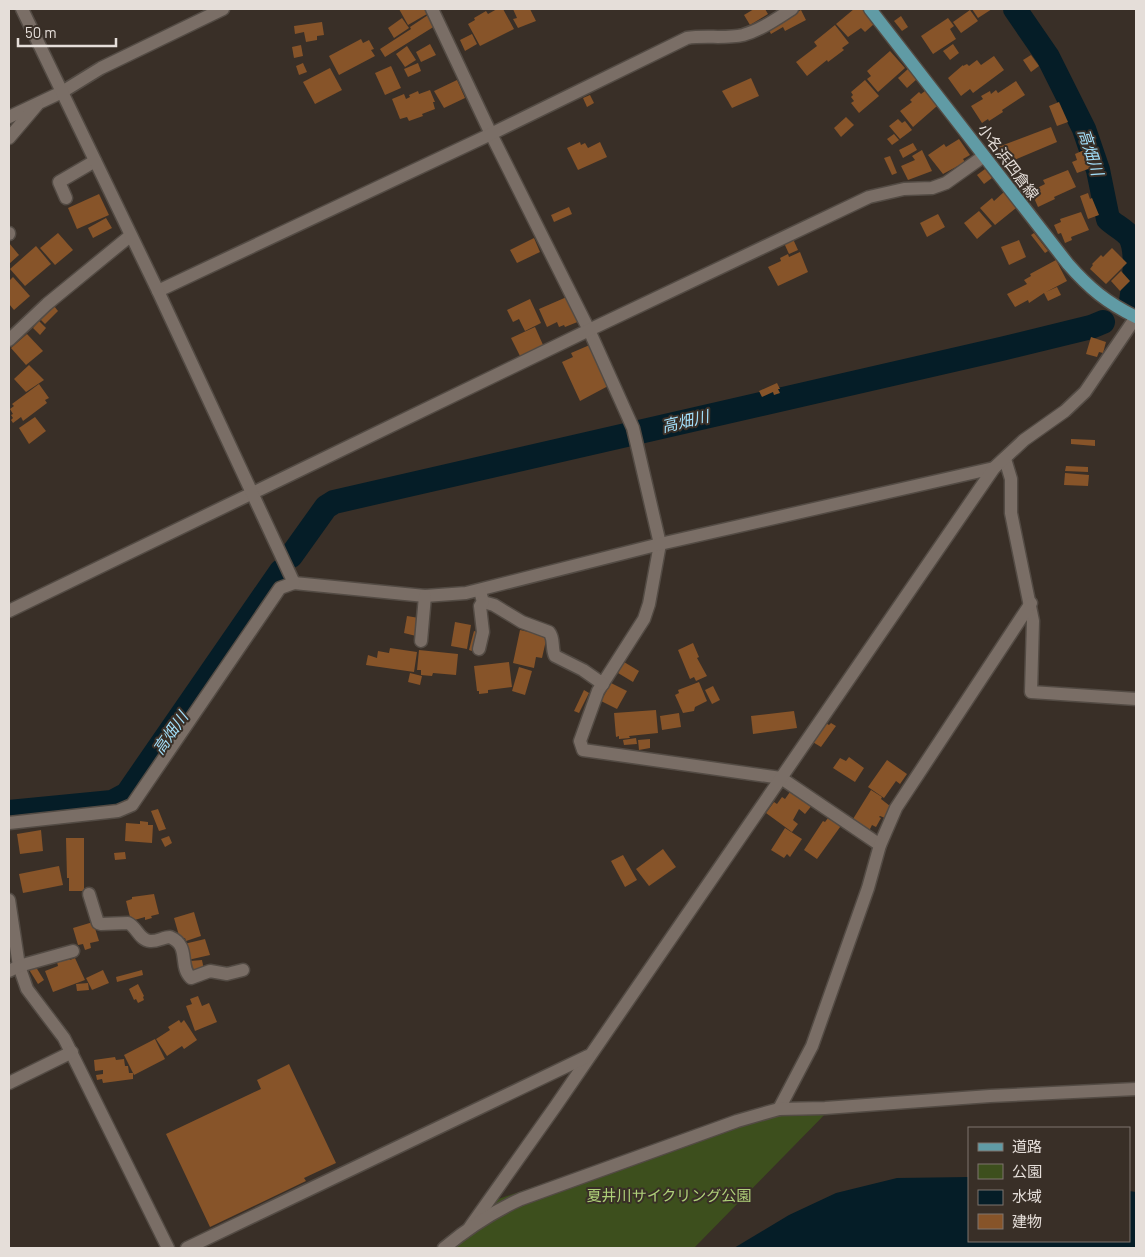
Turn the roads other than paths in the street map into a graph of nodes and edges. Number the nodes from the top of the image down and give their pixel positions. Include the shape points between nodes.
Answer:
1 (22, 9) edge
2 (223, 9) edge
3 (432, 9) edge
4 (792, 9) edge
5 (870, 9) edge
6 (62, 92) junction
7 (38, 103) junction
8 (9, 117) edge
9 (491, 134) junction
10 (9, 138) edge
11 (984, 156) junction
12 (95, 161) junction
13 (66, 198) dead end
14 (130, 236) junction
15 (158, 291) junction
16 (1136, 317) edge
17 (589, 330) junction
18 (9, 340) edge
19 (1005, 459) junction
20 (994, 468) junction
21 (252, 492) junction
22 (660, 544) junction
23 (294, 583) junction
24 (425, 596) junction
25 (481, 596) junction
26 (1030, 603) junction
27 (9, 611) edge
28 (421, 641) dead end
29 (479, 649) dead end
30 (603, 684) junction
31 (1136, 699) edge
32 (781, 778) junction
33 (9, 823) edge
34 (880, 845) junction
35 (89, 894) dead end
36 (9, 900) edge
37 (98, 922) junction
38 (101, 938) dead end
39 (73, 952) dead end
40 (14, 968) edge
41 (243, 970) dead end
42 (72, 1052) junction
43 (590, 1055) junction
44 (9, 1082) edge
45 (1136, 1089) edge
46 (779, 1109) junction
47 (470, 1227) junction
48 (168, 1248) edge
49 (187, 1248) edge
50 (444, 1248) edge

1 - 6 street
2 - 6 street via 100,68
3 - 9 street
4 - 9 street via 762,28 742,35 687,38
5 - 11 main road, 小名浜四倉線
6 - 7 street
6 - 12 street
7 - 8 street
7 - 10 street
9 - 15 street
9 - 17 street
11 - 16 main road, 小名浜四倉線 via 1086,284 1111,304
11 - 17 street via 946,183 869,197
12 - 13 street via 59,182
12 - 14 street
14 - 15 street
14 - 18 street via 47,304
15 - 21 street
16 - 19 street via 1086,392 1066,412 1024,440
17 - 21 street
17 - 22 street via 635,433
19 - 20 street
19 - 26 street via 1011,479 1011,513
20 - 22 street
20 - 32 street
21 - 23 street
21 - 27 street
22 - 25 street
22 - 30 street via 644,619
23 - 24 street
23 - 33 street via 280,588 132,805 118,811
24 - 25 street
24 - 28 street
25 - 29 street via 483,632
25 - 30 street via 522,622 549,632 555,656
26 - 31 street via 1034,621 1031,692
26 - 34 street via 896,808
30 - 32 street via 580,741 583,750
32 - 34 street
32 - 43 street
34 - 46 street via 812,1046
35 - 37 street
36 - 40 street
37 - 38 street
37 - 41 street via 128,923 148,941 166,937 176,939 182,947 186,970 191,978 210,971 227,974
39 - 40 street
40 - 42 street
42 - 44 street
42 - 48 street
43 - 47 street
43 - 49 street
45 - 46 street
46 - 47 street via 521,1199
47 - 50 street

